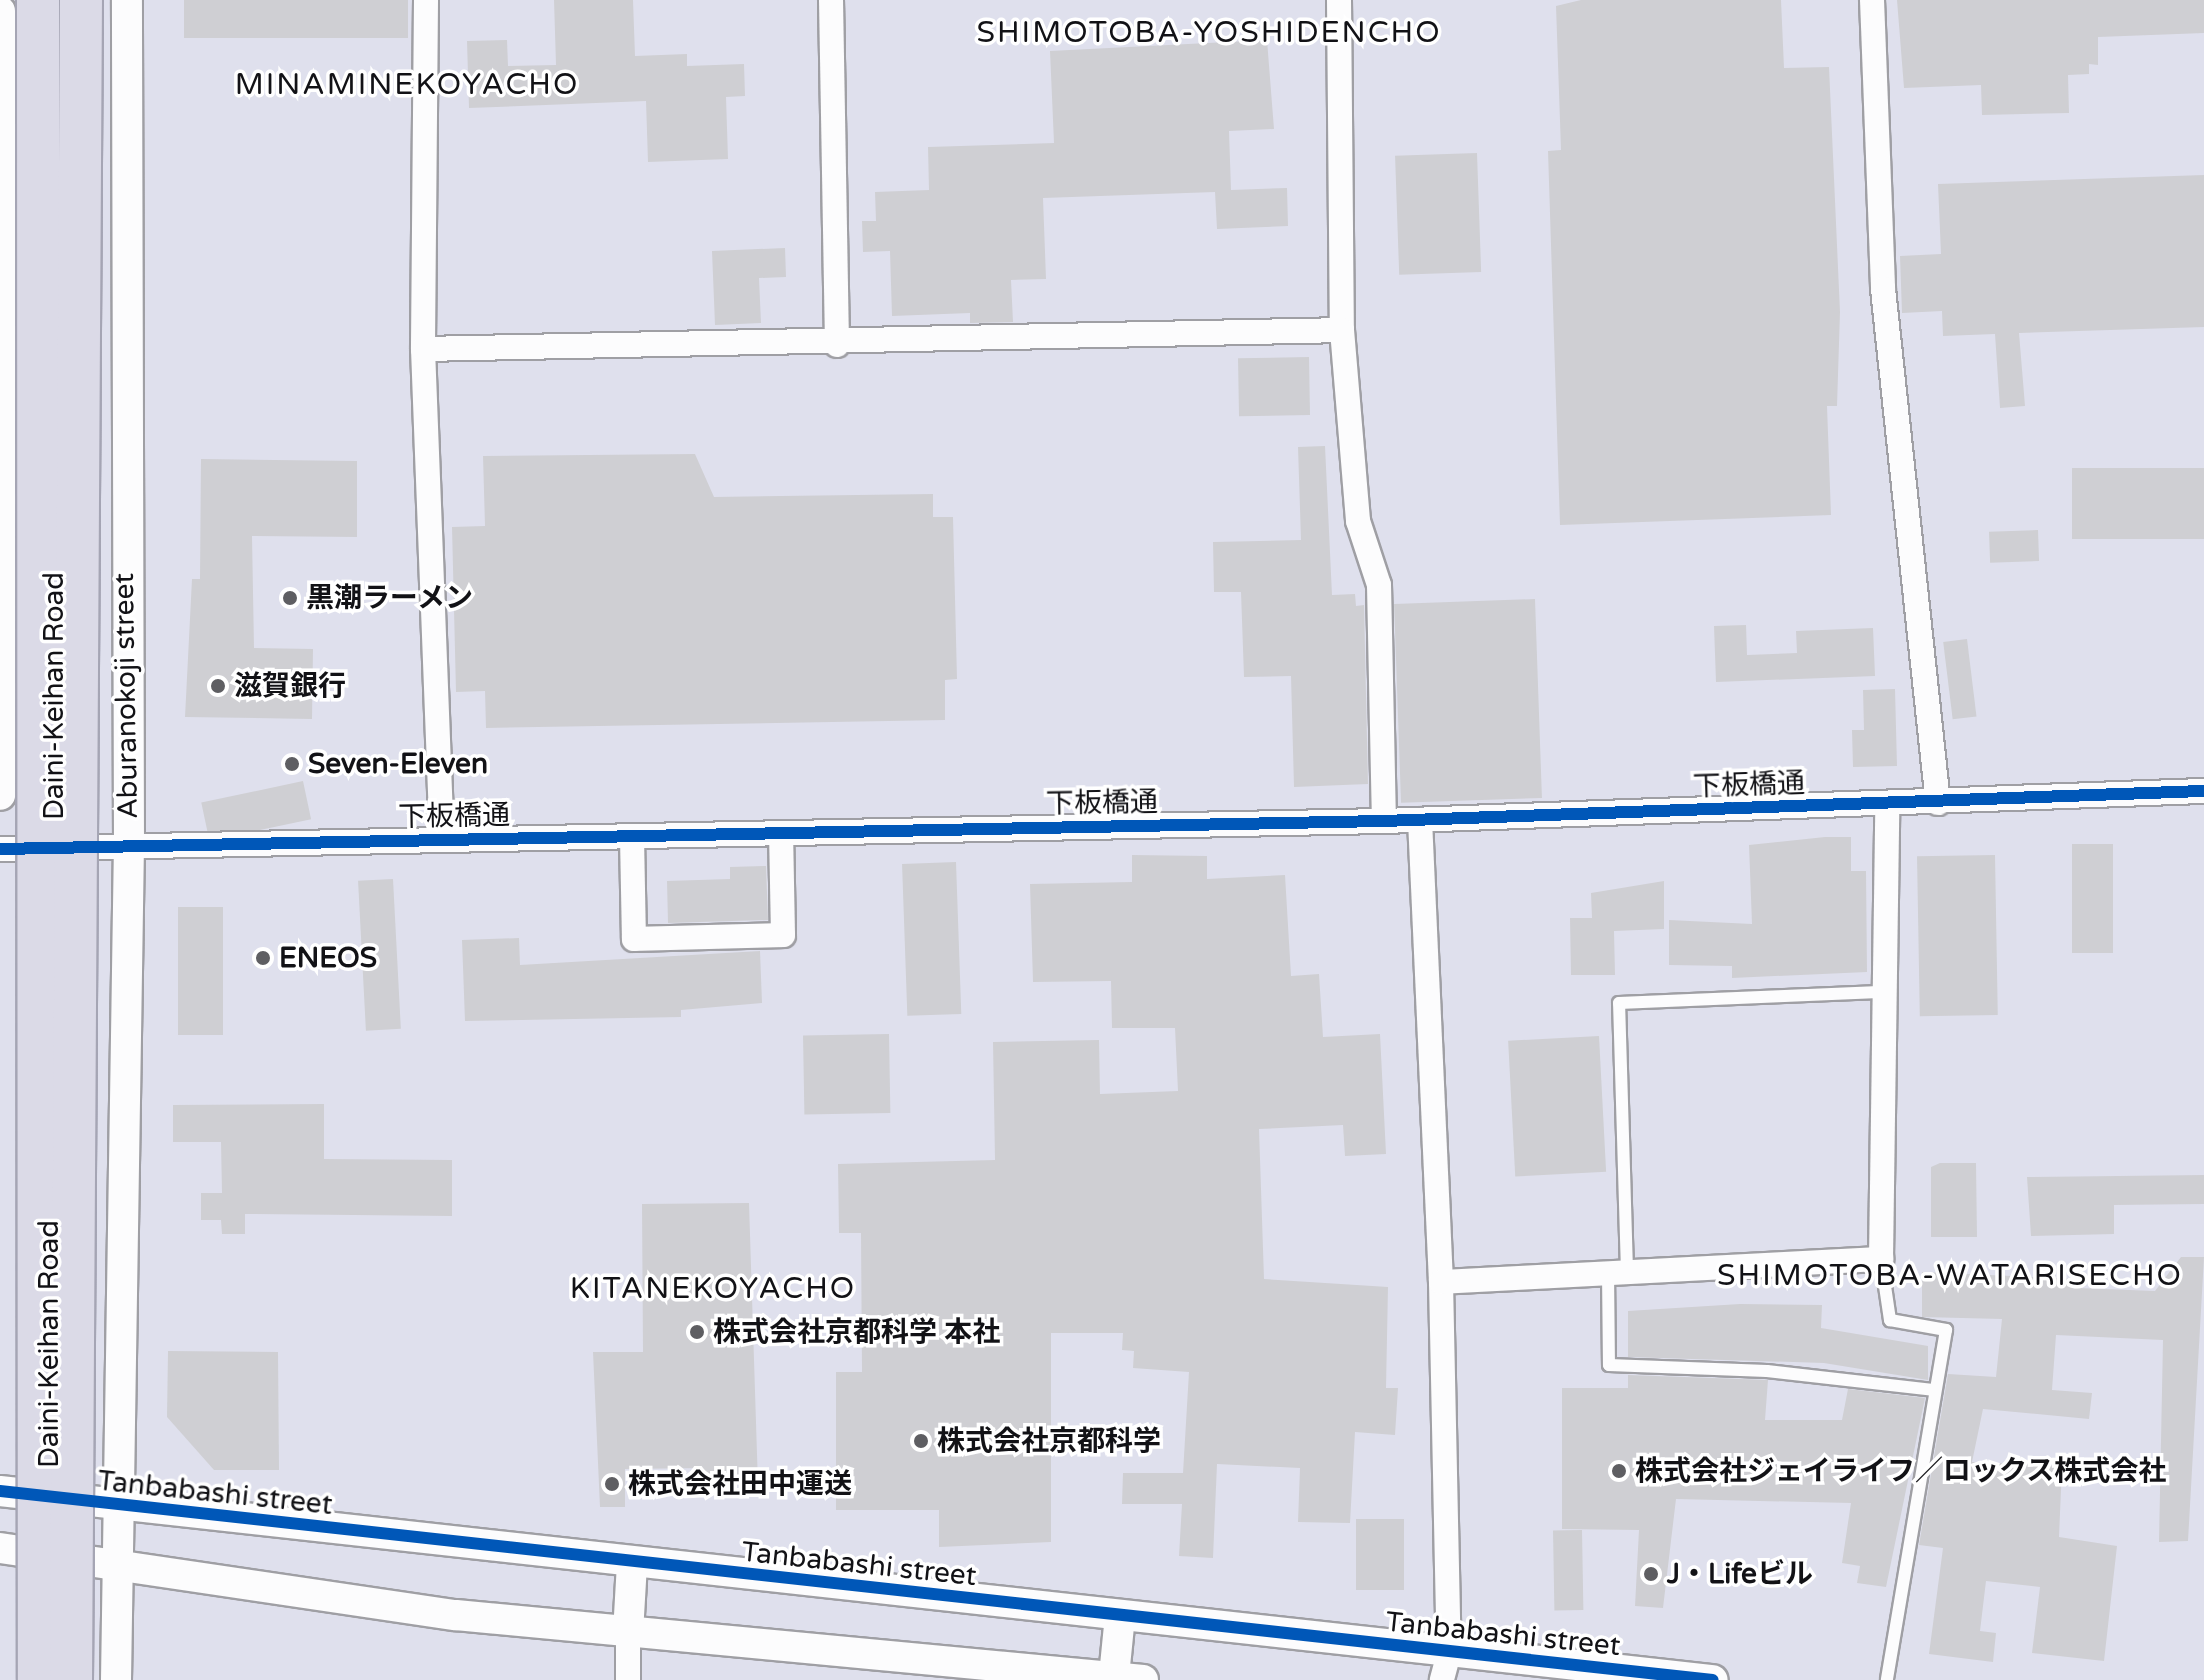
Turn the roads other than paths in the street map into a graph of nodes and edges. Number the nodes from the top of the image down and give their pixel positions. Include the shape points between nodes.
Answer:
1 (38, 0) edge
2 (81, 0) edge
3 (127, 0) edge
4 (426, 0) edge
5 (831, 0) edge
6 (1339, 0) edge
7 (1872, 0) edge
8 (0, 11) edge
9 (1342, 330) junction
10 (837, 345) junction
11 (423, 349) junction
12 (2204, 791) edge
13 (0, 795) edge
14 (1938, 803) junction
15 (1887, 805) junction
16 (1420, 820) junction
17 (1384, 821) junction
18 (781, 834) junction
19 (632, 837) junction
20 (442, 840) junction
21 (129, 845) junction
22 (0, 849) edge
23 (1885, 992) junction
24 (1881, 1259) junction
25 (1618, 1271) junction
26 (1441, 1282) junction
27 (1935, 1390) junction
28 (0, 1491) edge
29 (123, 1507) junction
30 (0, 1548) edge
31 (117, 1563) junction
32 (632, 1563) junction
33 (1120, 1616) junction
34 (628, 1633) junction
35 (1446, 1666) edge
36 (1124, 1679) edge
37 (39, 1680) edge
38 (71, 1680) edge
39 (116, 1680) edge
40 (628, 1680) edge
41 (1713, 1680) edge
42 (1887, 1680) edge

1 - 37 highway, Daini-Keihan Road, bridge
2 - 38 highway, Daini-Keihan Road, bridge
3 - 21 street, Aburanokoji street
4 - 11 street
5 - 10 street
6 - 9 street
7 - 14 street via 1883,289
8 - 13 street via 10,515
9 - 10 street
9 - 17 street via 1358,521 1379,585
10 - 11 street
11 - 20 street
12 - 14 street, 下板橋通
14 - 15 street, 下板橋通
15 - 16 street, 下板橋通
15 - 23 street
16 - 17 street, 下板橋通
16 - 26 street
17 - 18 street, 下板橋通
18 - 19 street, 下板橋通
18 - 19 street via 783,935 634,939
19 - 20 street, 下板橋通
20 - 21 street, 下板橋通
21 - 22 street, 下板橋通
21 - 29 street, Aburanokoji street
23 - 24 street
23 - 25 lane via 1619,1003
24 - 25 street
24 - 27 lane via 1890,1320 1946,1330
25 - 26 street
25 - 27 lane via 1609,1365 1767,1371
26 - 35 street
27 - 42 lane
28 - 29 street, Tanbabashi street
29 - 31 street, Aburanokoji street
29 - 32 street, Tanbabashi street
30 - 31 street
31 - 34 street
31 - 39 street, Aburanokoji street
32 - 33 street, Tanbabashi street
32 - 34 street
33 - 35 street, Tanbabashi street
33 - 36 street
34 - 36 street
34 - 40 street
35 - 41 street, Tanbabashi street

